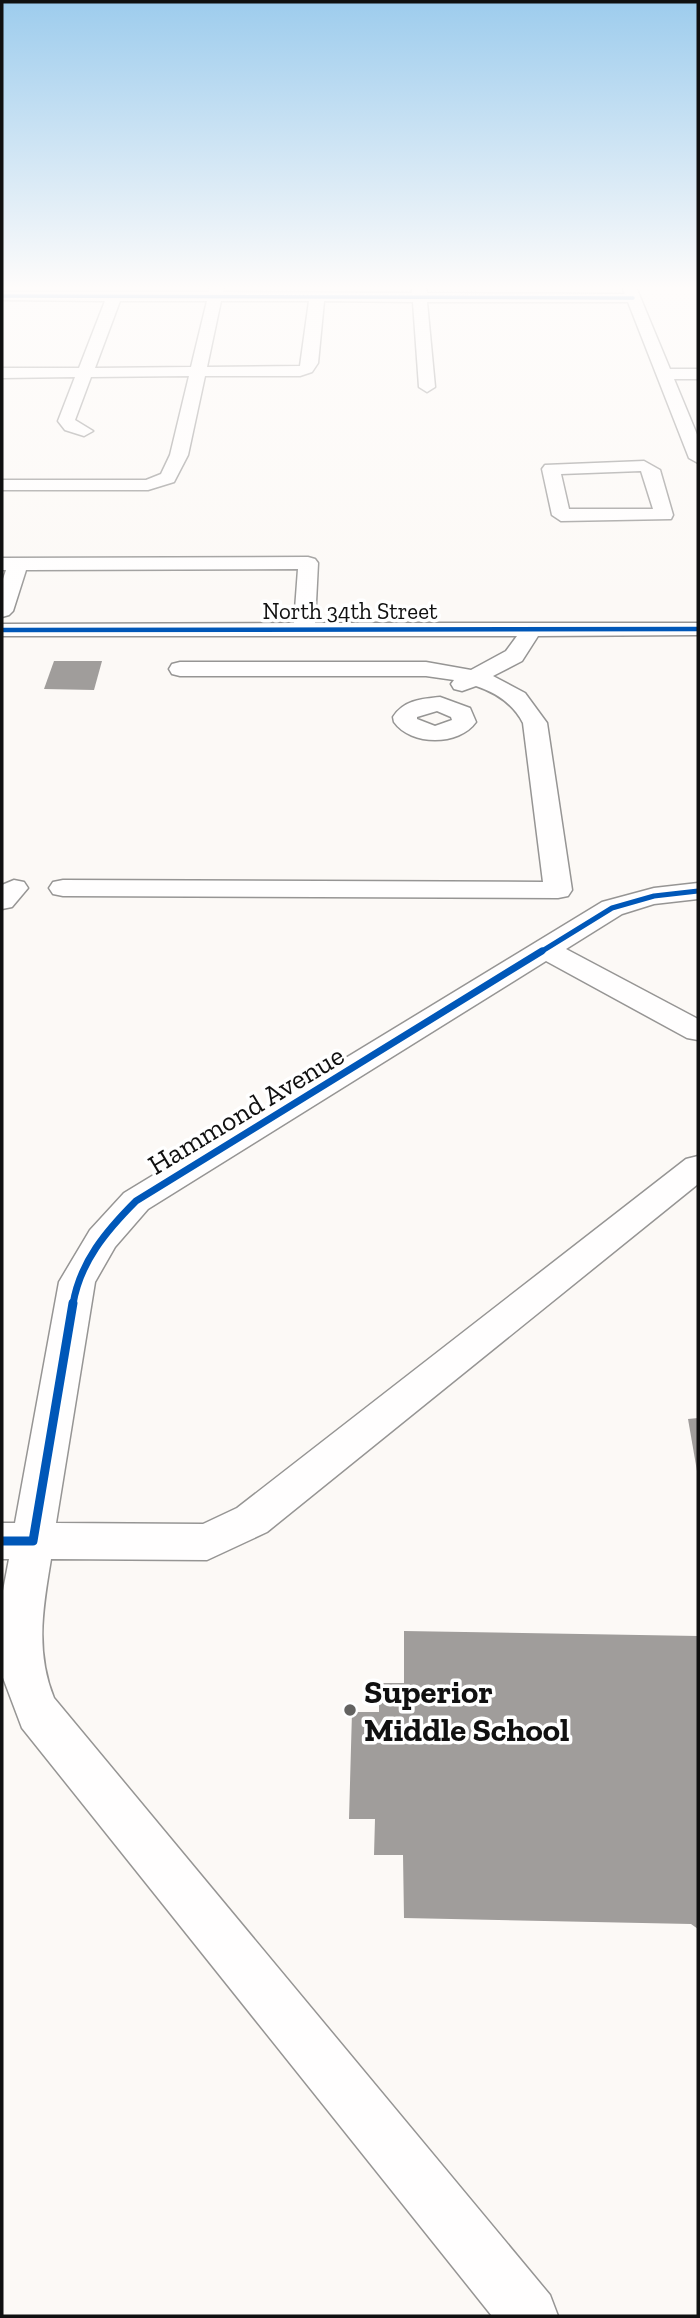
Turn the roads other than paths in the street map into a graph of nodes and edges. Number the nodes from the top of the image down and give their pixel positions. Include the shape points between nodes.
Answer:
1 (75, 395) edge
2 (193, 395) edge
3 (673, 395) edge
4 (84, 430) dead end
5 (698, 458) edge
6 (653, 475) junction
7 (686, 475) edge
8 (2, 485) edge
9 (10, 564) edge
10 (2, 611) edge
11 (532, 629) junction
12 (698, 629) edge
13 (2, 630) edge
14 (215, 630) junction
15 (304, 630) junction
16 (180, 668) dead end
17 (209, 668) junction
18 (469, 678) junction
19 (440, 704) dead end
20 (63, 888) dead end
21 (698, 891) edge
22 (547, 950) junction
23 (698, 1031) edge
24 (698, 1167) edge
25 (17, 1541) edge
26 (529, 2316) edge

1 - 4 street via 66,421
2 - 8 street via 179,455 168,478 148,485
3 - 5 street
6 - 6 street via 664,515 561,515 551,469 644,466
6 - 7 street
9 - 10 street
9 - 15 street via 309,564
11 - 12 street, North 34th Street
11 - 15 street, North 34th Street
11 - 18 street via 514,656
13 - 14 street, North 34th Street
14 - 15 street, North 34th Street
14 - 17 street
16 - 17 street
17 - 18 street via 426,668
18 - 19 street
18 - 20 street via 504,689 522,700 531,713 558,890
21 - 22 street, Hammond Avenue via 638,898 612,908
22 - 23 street
22 - 25 street, Hammond Avenue via 136,1201 106,1230 77,1282
24 - 25 street via 252,1520 207,1542
25 - 26 street, Hammond Avenue via 24,1581 19,1642 24,1677 38,1713

